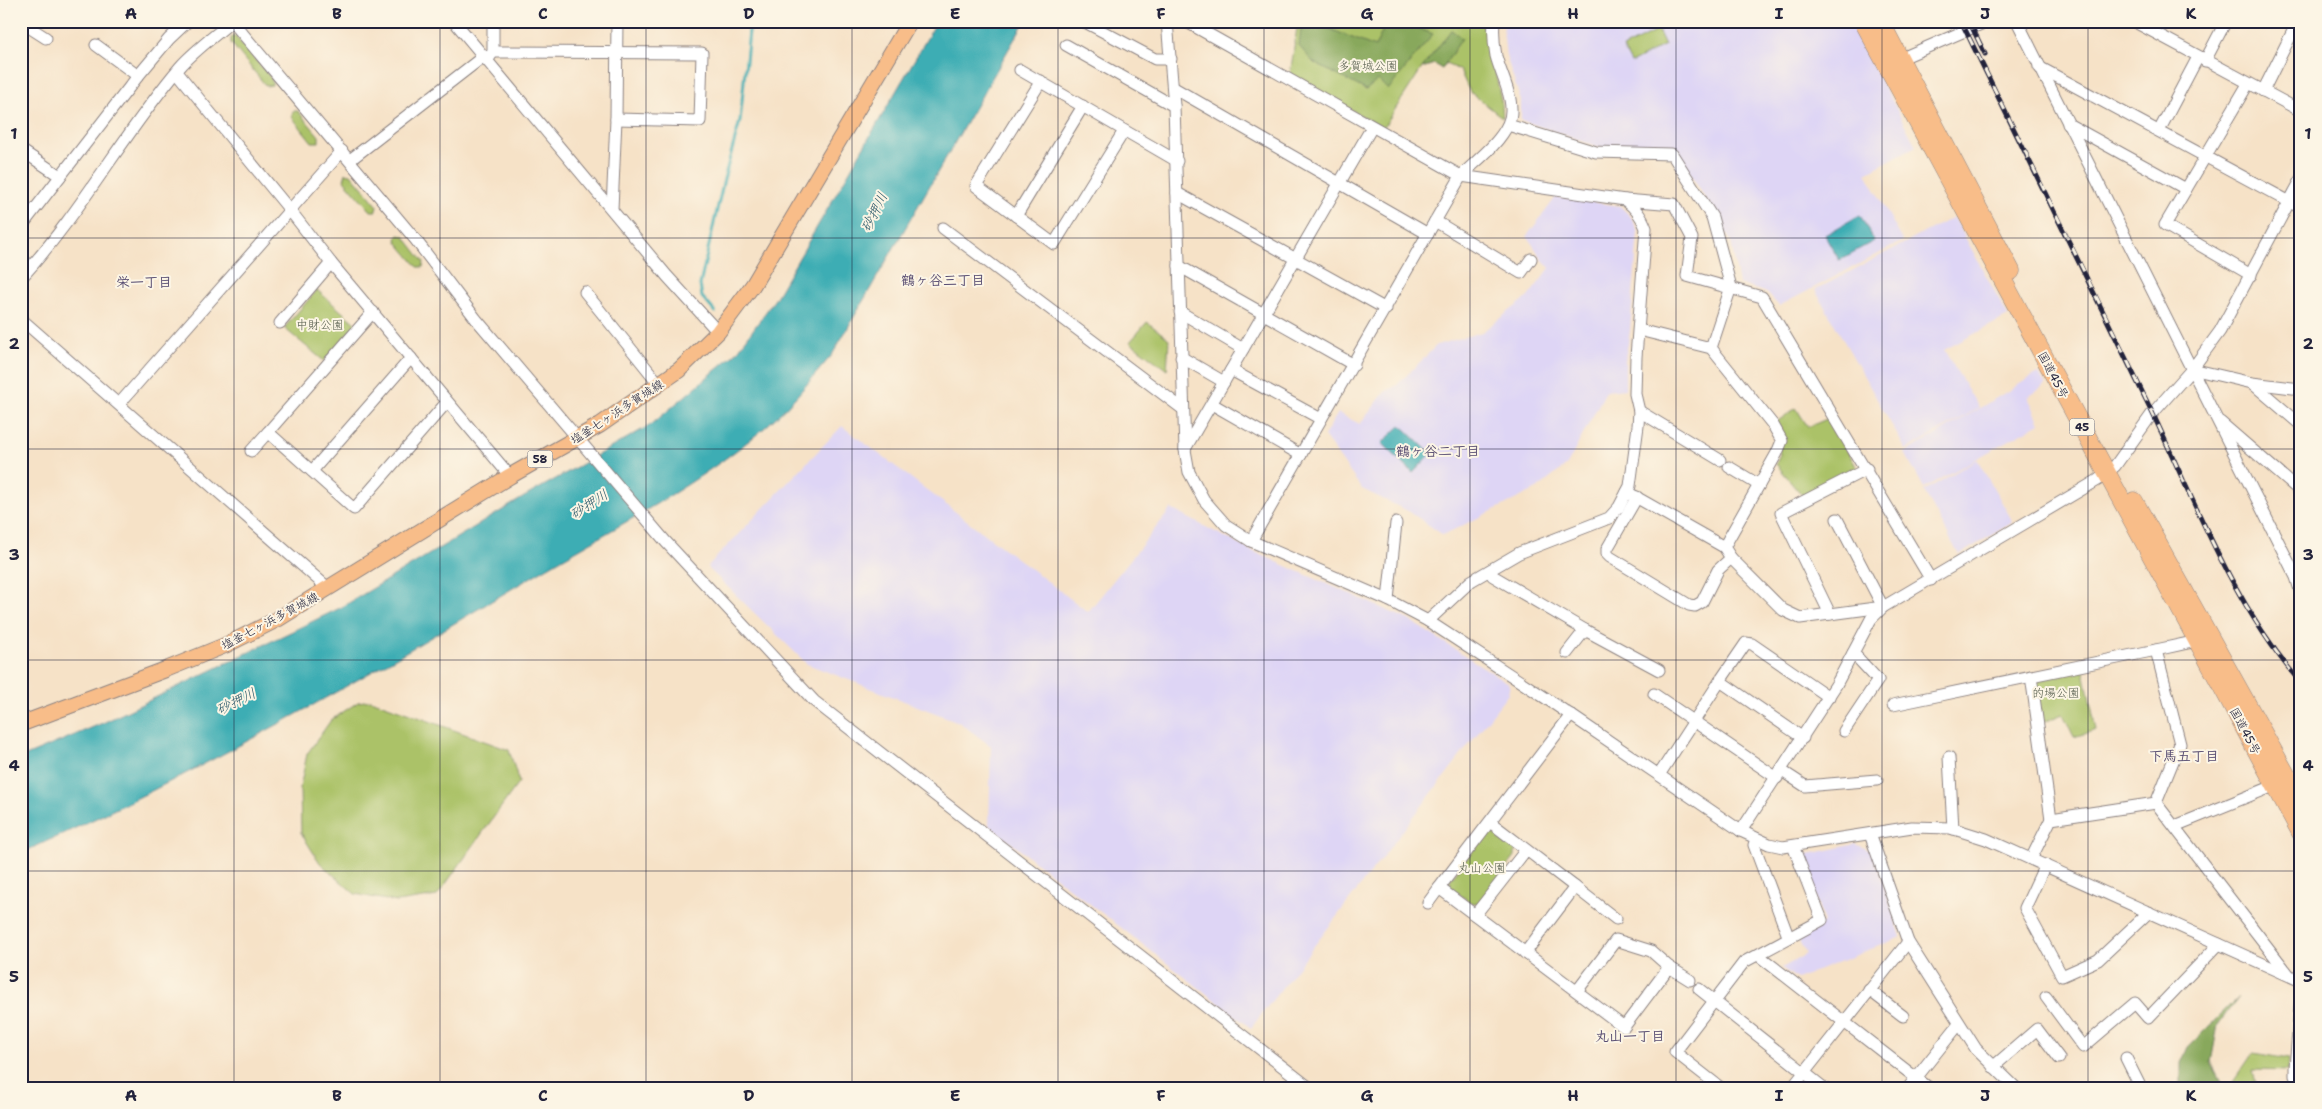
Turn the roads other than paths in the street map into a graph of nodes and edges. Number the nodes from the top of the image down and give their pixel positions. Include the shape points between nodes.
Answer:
1 (188, 21) edge
2 (232, 21) edge
3 (454, 21) edge
4 (493, 21) edge
5 (617, 21) edge
6 (910, 21) edge
7 (1083, 21) edge
8 (1167, 21) edge
9 (1185, 21) edge
10 (1494, 21) edge
11 (1863, 21) edge
12 (1880, 21) edge
13 (1988, 21) edge
14 (2017, 21) edge
15 (2133, 21) edge
16 (2156, 21) edge
17 (2226, 21) edge
18 (2298, 21) edge
19 (21, 22) edge
20 (2151, 32) junction
21 (46, 38) dead end
22 (96, 44) dead end
23 (1066, 45) dead end
24 (617, 51) junction
25 (488, 56) junction
26 (1171, 59) junction
27 (2202, 59) junction
28 (1894, 62) junction
29 (2039, 67) junction
30 (1020, 70) dead end
31 (177, 72) junction
32 (138, 76) junction
33 (1041, 81) junction
34 (2248, 84) junction
35 (1174, 88) junction
36 (2263, 91) junction
37 (1083, 106) junction
38 (1174, 106) junction
39 (2301, 111) edge
40 (616, 119) junction
41 (2068, 124) junction
42 (1508, 125) junction
43 (1372, 126) junction
44 (1124, 131) junction
45 (2159, 131) junction
46 (21, 150) edge
47 (346, 156) junction
48 (2206, 156) junction
49 (1176, 161) junction
50 (60, 176) junction
51 (1461, 176) junction
52 (2301, 180) edge
53 (1339, 183) junction
54 (2186, 189) junction
55 (1177, 193) junction
56 (1625, 200) junction
57 (2289, 201) junction
58 (2301, 208) edge
59 (289, 209) junction
60 (612, 209) junction
61 (1016, 216) junction
62 (1435, 221) junction
63 (21, 227) edge
64 (943, 228) dead end
65 (1428, 234) junction
66 (1296, 258) junction
67 (1531, 259) dead end
68 (331, 263) junction
69 (1179, 266) junction
70 (2251, 275) junction
71 (21, 278) edge
72 (1731, 287) junction
73 (585, 292) dead end
74 (1386, 309) junction
75 (373, 312) junction
76 (1180, 312) junction
77 (1264, 315) junction
78 (21, 319) edge
79 (280, 323) dead end
80 (1639, 330) junction
81 (718, 332) junction
82 (1710, 348) junction
83 (1243, 349) junction
84 (1181, 357) junction
85 (411, 358) junction
86 (1354, 365) junction
87 (2192, 369) junction
88 (1231, 370) junction
89 (1224, 382) junction
90 (2252, 383) junction
91 (660, 385) junction
92 (2301, 389) edge
93 (447, 402) junction
94 (119, 404) junction
95 (1212, 404) junction
96 (1183, 409) junction
97 (1639, 411) junction
98 (2215, 418) junction
99 (1321, 419) junction
100 (2301, 425) edge
101 (268, 432) junction
102 (583, 443) junction
103 (1184, 450) junction
104 (251, 451) dead end
105 (1301, 455) junction
106 (1867, 469) junction
107 (2111, 470) junction
108 (312, 471) junction
109 (510, 476) junction
110 (1759, 486) junction
111 (2301, 492) edge
112 (1632, 495) junction
113 (1837, 518) dead end
114 (1396, 523) dead end
115 (1251, 541) junction
116 (1724, 547) junction
117 (1730, 558) junction
118 (1489, 571) junction
119 (1931, 580) junction
120 (2300, 586) edge
121 (329, 589) junction
122 (1388, 600) junction
123 (1883, 607) junction
124 (1830, 614) junction
125 (1428, 621) junction
126 (1585, 630) junction
127 (2202, 636) junction
128 (2156, 650) junction
129 (1567, 653) dead end
130 (1853, 653) junction
131 (1660, 670) dead end
132 (2031, 676) junction
133 (1720, 681) junction
134 (1654, 694) dead end
135 (1828, 697) junction
136 (1893, 705) dead end
137 (1571, 715) junction
138 (1694, 722) junction
139 (21, 724) edge
140 (1844, 732) dead end
141 (1803, 738) junction
142 (1949, 756) dead end
143 (1780, 774) junction
144 (1659, 775) junction
145 (1877, 780) dead end
146 (2288, 780) edge
147 (2301, 802) edge
148 (2156, 803) junction
149 (2051, 819) junction
150 (1490, 822) junction
151 (2175, 826) junction
152 (1953, 829) junction
153 (1741, 831) junction
154 (2301, 833) edge
155 (1870, 834) junction
156 (1756, 839) junction
157 (1793, 846) junction
158 (1526, 850) junction
159 (2031, 859) junction
160 (2045, 865) junction
161 (1575, 887) junction
162 (1439, 888) junction
163 (1428, 903) dead end
164 (2149, 912) junction
165 (1476, 915) junction
166 (1616, 919) dead end
167 (1788, 936) junction
168 (1908, 942) junction
169 (2219, 944) junction
170 (1525, 953) junction
171 (1758, 954) junction
172 (1669, 967) junction
173 (2290, 976) junction
174 (1690, 980) dead end
175 (2301, 981) edge
176 (1699, 989) dead end
177 (1869, 990) junction
178 (1577, 992) junction
179 (2301, 996) edge
180 (2046, 997) dead end
181 (1715, 1001) junction
182 (1903, 1016) dead end
183 (1844, 1021) junction
184 (1959, 1024) junction
185 (2059, 1058) dead end
186 (2126, 1058) dead end
187 (1993, 1066) junction
188 (1805, 1072) junction
189 (1916, 1077) junction
190 (2008, 1085) edge
191 (2301, 1085) edge
192 (1310, 1088) edge
193 (1721, 1088) edge
194 (1792, 1088) edge
195 (1824, 1088) edge
196 (1908, 1088) edge
197 (1929, 1088) edge
198 (2141, 1088) edge

1 - 32 street
2 - 31 street
2 - 47 street
3 - 25 street
4 - 25 street
5 - 24 street
6 - 81 main road, 塩釜七ヶ浜多賀城線 / 58 via 763,270
7 - 26 street via 1155,60
8 - 26 street
9 - 43 street
10 - 42 street via 1497,58 1510,102
11 - 28 highway, 国道45号 / 45
12 - 28 highway, 国道45号 / 45
13 - 28 street
14 - 29 street
15 - 20 street
16 - 20 street
17 - 27 street
18 - 36 street
19 - 21 street
20 - 27 street
22 - 32 street
23 - 38 street
24 - 25 street
24 - 40 street
24 - 40 street via 702,53 700,121
25 - 47 street
25 - 60 street
26 - 35 street
27 - 34 street
27 - 45 street
28 - 107 highway, 国道45号 / 45
29 - 41 street
29 - 45 street
30 - 33 street
31 - 59 street
31 - 71 street via 49,248
32 - 50 street
33 - 37 street
33 - 61 street via 976,186
34 - 36 street
34 - 48 street
35 - 38 street
35 - 53 street
36 - 39 street
37 - 44 street
37 - 61 street
38 - 49 street
40 - 60 street
41 - 54 street
41 - 87 street
42 - 51 street
42 - 72 street via 1596,152 1672,154 1712,217
43 - 51 street
43 - 53 street
44 - 49 street
44 - 61 street via 1054,244
45 - 48 street
46 - 50 street
47 - 59 street
47 - 102 street via 476,319
48 - 54 street
48 - 57 street
49 - 55 street
50 - 63 street
51 - 56 street
51 - 62 street
52 - 57 street
53 - 65 street
53 - 66 street
54 - 70 street via 2165,226
55 - 66 street
55 - 69 street
56 - 72 street via 1674,204 1692,238 1687,276
56 - 80 street via 1636,209 1646,228
57 - 58 street
57 - 70 street
59 - 68 street
59 - 94 street
60 - 81 street
62 - 65 street
62 - 67 street via 1521,273
64 - 96 street
65 - 74 street
66 - 74 street
66 - 77 street
68 - 75 street
68 - 79 street
69 - 76 street
69 - 77 street
70 - 87 street via 2220,331
72 - 82 street
72 - 106 street via 1762,297
73 - 91 street
74 - 86 street
75 - 85 street
75 - 101 street
76 - 83 street
76 - 84 street
77 - 83 street
77 - 86 street
78 - 94 street
80 - 82 street
80 - 97 street via 1635,394
81 - 91 main road, 塩釜七ヶ浜多賀城線 / 58
82 - 110 street via 1773,425 1782,441
83 - 88 street
84 - 89 street
84 - 96 street
85 - 93 street
85 - 108 street
86 - 99 street
87 - 90 street
87 - 98 street
87 - 107 street via 2152,414
88 - 89 street
88 - 99 street
89 - 95 street
90 - 92 street
90 - 100 street
91 - 102 main road, 塩釜七ヶ浜多賀城線 / 58
93 - 108 street via 354,509
93 - 109 street
94 - 121 street
95 - 103 street
95 - 105 street
96 - 103 street
97 - 110 street
97 - 112 street
98 - 111 street
98 - 120 street
99 - 105 street
101 - 104 street
101 - 108 street
102 - 109 main road, 塩釜七ヶ浜多賀城線 / 58
102 - 192 street via 648,521 814,701
103 - 115 street via 1189,472 1204,500 1226,525
105 - 115 street
106 - 119 street
106 - 124 street via 1781,513
107 - 119 street
107 - 127 highway, 国道45号 / 45
109 - 121 main road, 塩釜七ヶ浜多賀城線 / 58
110 - 116 street
112 - 116 street
112 - 117 street via 1607,549 1610,557 1695,606 1702,602 1718,570
112 - 118 street via 1609,518 1519,553
113 - 123 street
114 - 122 street
115 - 122 street
116 - 117 street
117 - 124 street via 1783,610 1800,618
118 - 125 street via 1471,581
118 - 126 street
119 - 123 street
121 - 139 main road, 塩釜七ヶ浜多賀城線 / 58 via 226,645
122 - 125 street
123 - 124 street
123 - 130 street via 1871,619
125 - 137 street
126 - 129 street
126 - 131 street
127 - 128 street
127 - 146 highway, 国道45号 / 45
128 - 132 street
128 - 148 street via 2180,744
130 - 135 street
130 - 140 street via 1878,680
132 - 136 street
132 - 149 street
133 - 135 street via 1741,649 1752,644
133 - 138 street
133 - 141 street
134 - 138 street
135 - 141 street
137 - 144 street
137 - 150 street
138 - 143 street
138 - 144 street
141 - 143 street
142 - 152 street
143 - 145 street via 1805,786
143 - 153 street
144 - 153 street
146 - 147 highway, 国道45号 / 45
146 - 151 street
146 - 154 highway, 国道45号 / 45
148 - 149 street
148 - 151 street
149 - 159 street
150 - 158 street
150 - 162 street
151 - 173 street
152 - 155 street via 1912,827
152 - 159 street via 1986,839
153 - 156 street
155 - 157 street
155 - 168 street
156 - 157 street via 1783,848
156 - 167 street via 1754,845
157 - 167 street via 1822,920
158 - 161 street
158 - 165 street
159 - 160 street
160 - 164 street
160 - 164 street via 2025,908 2062,976 2098,960
161 - 166 street
161 - 170 street
162 - 163 street
162 - 165 street
164 - 169 street
165 - 170 street
167 - 171 street
168 - 177 street
168 - 184 street
169 - 173 street
169 - 180 street via 2148,1018 2135,1003 2083,1047
170 - 178 street
171 - 181 street via 1744,962
171 - 183 street
172 - 174 street
172 - 178 street via 1651,951 1616,940
172 - 178 street via 1624,1027
173 - 175 street
176 - 181 street
177 - 182 street
177 - 183 street
179 - 191 street via 2295,1076
181 - 188 street
181 - 193 street via 1675,1052
183 - 188 street
183 - 189 street
184 - 187 street via 1976,1049
184 - 189 street
185 - 187 street via 2034,1024
186 - 198 street
187 - 190 street
188 - 194 street
188 - 195 street
189 - 196 street
189 - 197 street

